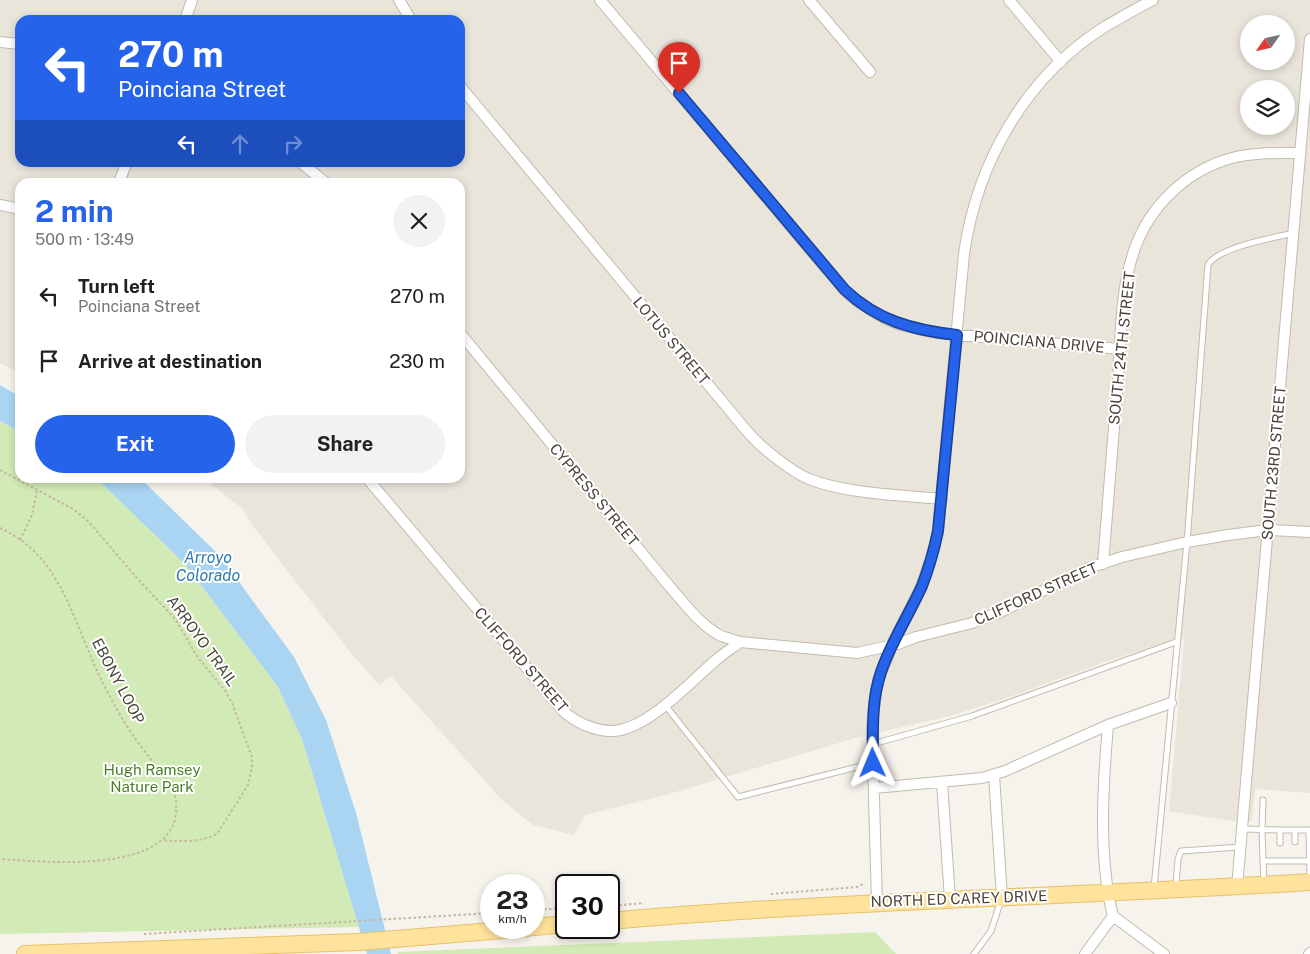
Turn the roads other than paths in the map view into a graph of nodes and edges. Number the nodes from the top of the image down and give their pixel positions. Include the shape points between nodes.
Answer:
1 (192, 0) edge
2 (399, 0) edge
3 (600, 0) edge
4 (809, 0) edge
5 (1009, 0) edge
6 (1153, 0) edge
7 (187, 15) edge
8 (408, 15) edge
9 (1310, 39) edge
10 (0, 42) edge
11 (15, 44) edge
12 (1061, 62) junction
13 (870, 72) dead end
14 (465, 92) edge
15 (1300, 153) junction
16 (306, 167) edge
17 (320, 178) edge
18 (0, 205) edge
19 (15, 207) edge
20 (1294, 233) junction
21 (957, 335) junction
22 (465, 339) edge
23 (1120, 349) junction
24 (371, 483) edge
25 (942, 498) junction
26 (1268, 530) junction
27 (1310, 532) edge
28 (1186, 542) junction
29 (1103, 564) junction
30 (740, 642) junction
31 (1176, 642) junction
32 (892, 645) junction
33 (1171, 703) junction
34 (665, 704) junction
35 (1108, 725) junction
36 (873, 744) junction
37 (873, 763) junction
38 (994, 775) junction
39 (942, 782) junction
40 (874, 788) junction
41 (1263, 800) dead end
42 (1242, 829) junction
43 (1262, 830) junction
44 (1280, 830) junction
45 (1295, 830) junction
46 (1295, 842) dead end
47 (1280, 843) dead end
48 (1310, 844) edge
49 (1241, 848) junction
50 (1295, 854) dead end
51 (1310, 860) edge
52 (1263, 861) junction
53 (1295, 861) junction
54 (1310, 882) edge
55 (1264, 885) junction
56 (1237, 887) junction
57 (1176, 890) junction
58 (1153, 891) junction
59 (1107, 893) junction
60 (1002, 897) junction
61 (950, 899) junction
62 (877, 902) junction
63 (1113, 916) junction
64 (620, 919) edge
65 (480, 932) edge
66 (25, 954) edge
67 (974, 954) edge
68 (1085, 954) edge
69 (1164, 954) edge

1 - 7 street
2 - 8 street
3 - 21 street, POINCIANA DRIVE via 845,290 886,319
4 - 13 street
5 - 12 street
6 - 12 street via 1105,27
9 - 15 street, SOUTH 23RD STREET
10 - 11 street
12 - 21 street via 1017,113 978,190 965,247
14 - 25 street, LOTUS STREET via 763,448 793,470 823,483 862,491
15 - 20 street, SOUTH 23RD STREET
15 - 23 street, SOUTH 24TH STREET via 1261,153 1233,158 1192,176 1168,196 1148,222 1134,251 1126,283
16 - 17 street
18 - 19 street
20 - 26 street, SOUTH 23RD STREET
20 - 28 lane via 1242,245 1211,259 1208,265
21 - 23 street, POINCIANA DRIVE
21 - 25 street
22 - 30 street, CYPRESS STREET via 692,611 721,636
23 - 29 street, SOUTH 24TH STREET
24 - 34 street, CLIFFORD STREET via 562,711 573,720 611,731 624,729
25 - 32 street via 928,569
26 - 27 street, CLIFFORD STREET
26 - 28 street, CLIFFORD STREET
26 - 42 street, SOUTH 23RD STREET
28 - 29 street, CLIFFORD STREET
28 - 31 lane
29 - 32 street, CLIFFORD STREET via 972,623
30 - 32 street, CLIFFORD STREET via 857,653
30 - 34 street, CLIFFORD STREET
31 - 33 lane
31 - 36 lane via 972,716
32 - 36 street via 876,691
33 - 35 street
33 - 58 lane
34 - 37 lane via 738,797
35 - 38 street
35 - 59 street via 1104,787
36 - 37 street
37 - 40 street
38 - 39 street
38 - 60 street
39 - 40 street
39 - 61 street
40 - 62 street
41 - 43 lane
42 - 43 lane
42 - 49 street, SOUTH 23RD STREET
43 - 44 lane
43 - 52 lane
44 - 45 lane
44 - 47 lane
45 - 46 lane
45 - 48 lane via 1309,830
48 - 51 lane
49 - 56 street, SOUTH 23RD STREET
49 - 57 lane via 1181,851
50 - 53 lane
51 - 53 lane
51 - 54 lane
52 - 53 lane via 1281,858
52 - 55 lane
54 - 55 main road, NORTH ED CAREY DRIVE
55 - 56 main road, NORTH ED CAREY DRIVE
56 - 57 main road, NORTH ED CAREY DRIVE
57 - 58 main road, NORTH ED CAREY DRIVE
58 - 59 main road, NORTH ED CAREY DRIVE
59 - 60 main road, NORTH ED CAREY DRIVE
59 - 63 street
60 - 61 main road, NORTH ED CAREY DRIVE
60 - 67 lane via 991,931
61 - 62 main road, NORTH ED CAREY DRIVE
62 - 64 main road, NORTH ED CAREY DRIVE
63 - 68 street
63 - 69 street
65 - 66 main road via 359,942 145,941

